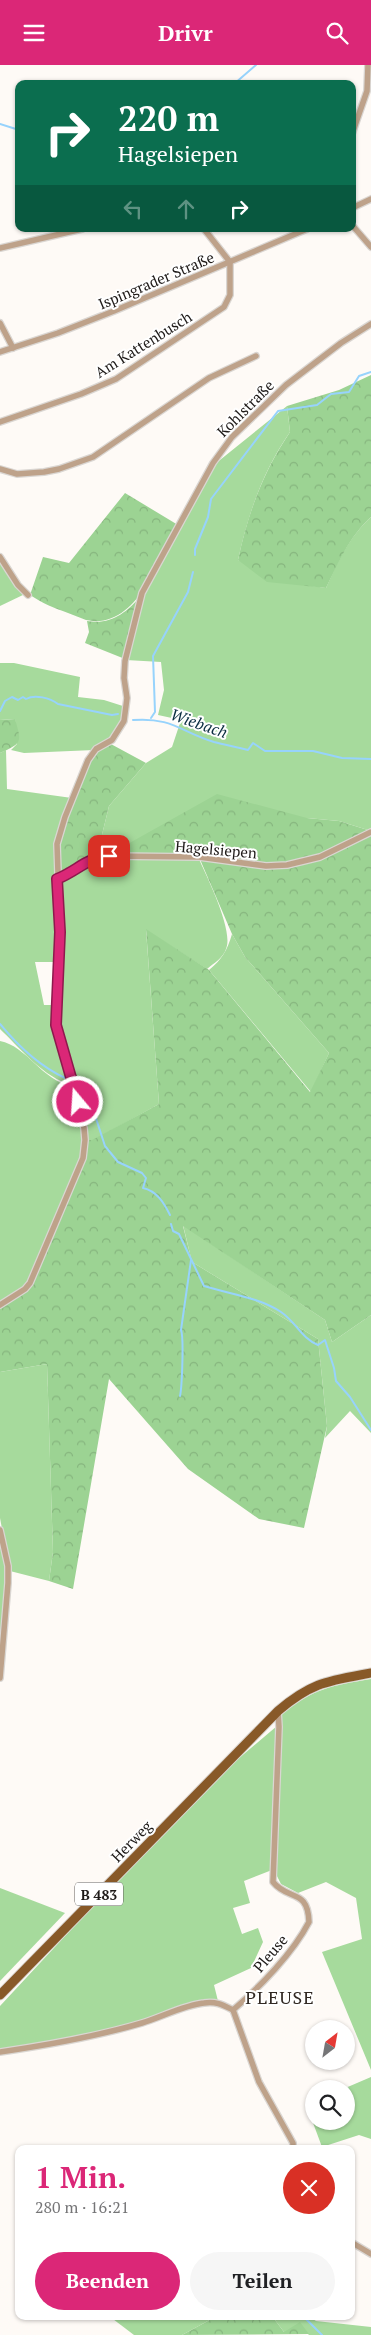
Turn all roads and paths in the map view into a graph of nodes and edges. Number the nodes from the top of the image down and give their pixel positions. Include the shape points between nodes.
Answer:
1 (368, 65) edge
2 (356, 123) edge
3 (371, 199) edge
4 (356, 206) edge
5 (356, 230) edge
6 (69, 232) edge
7 (206, 232) edge
8 (299, 232) edge
9 (371, 247) edge
10 (0, 248) edge
11 (230, 262) junction
12 (0, 323) edge
13 (371, 324) edge
14 (13, 348) junction
15 (0, 352) edge
16 (256, 355) dead end
17 (0, 422) edge
18 (0, 469) edge
19 (0, 557) edge
20 (28, 595) dead end
21 (371, 832) edge
22 (57, 879) junction
23 (0, 1305) edge
24 (0, 1531) edge
25 (371, 1673) edge
26 (0, 1678) edge
27 (278, 1711) junction
28 (0, 1995) edge
29 (233, 2010) junction
30 (0, 2052) edge
31 (293, 2145) edge
32 (355, 2244) edge
33 (371, 2254) edge

1 - 2 street via 367,91
3 - 4 street
5 - 9 street
6 - 10 street
7 - 11 street
8 - 11 street, Ispingrader Straße
11 - 14 street, Ispingrader Straße via 66,330
11 - 17 street, Am Kattenbusch via 230,295 224,307 116,379
12 - 14 street
13 - 22 street, Kohlstraße via 286,385 232,437 213,463 142,593 125,661 126,715 112,740 91,755 64,817 57,844
14 - 15 street, Ispingrader Straße
16 - 18 street via 209,378 93,457 44,472 17,473
19 - 20 street
21 - 22 street, Hagelsiepen via 320,857 287,865 266,866 199,857 109,856 93,858
22 - 23 street via 60,932 56,1025 84,1128 83,1158 30,1283
24 - 26 street via 8,1566 8,1583
25 - 27 main road, B 483 via 316,1685
27 - 28 main road, Herweg / B 483
27 - 29 street, Pleuse via 273,1882 304,1901 309,1922 265,1980
29 - 30 street via 218,2002 202,2003 101,2033
29 - 31 street via 260,2082
32 - 33 street

